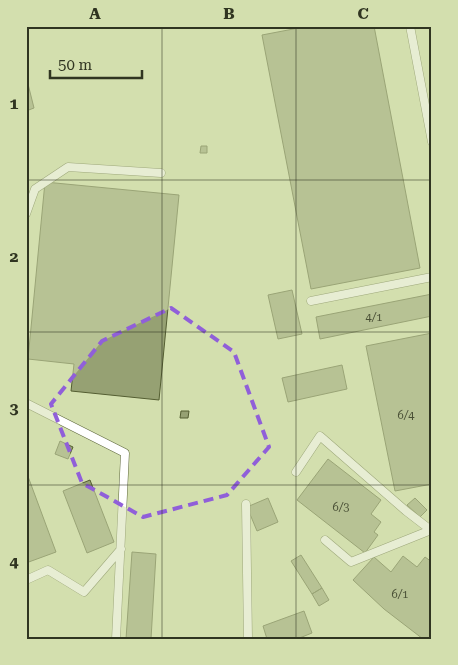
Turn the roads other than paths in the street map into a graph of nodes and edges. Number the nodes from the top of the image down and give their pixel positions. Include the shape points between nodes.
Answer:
1 (410, 26) edge
2 (432, 142) edge
3 (161, 173) dead end
4 (26, 214) edge
5 (432, 277) edge
6 (311, 301) dead end
7 (26, 403) edge
8 (296, 472) dead end
9 (246, 504) dead end
10 (431, 530) edge
11 (326, 540) dead end
12 (121, 549) junction
13 (26, 580) edge
14 (116, 639) edge
15 (248, 639) edge

1 - 2 lane
3 - 4 lane via 68,167 34,189
5 - 6 lane
7 - 12 lane via 125,453
8 - 10 lane via 320,436
9 - 15 lane
10 - 11 lane via 351,562
12 - 13 lane via 84,592 48,570
12 - 14 lane

